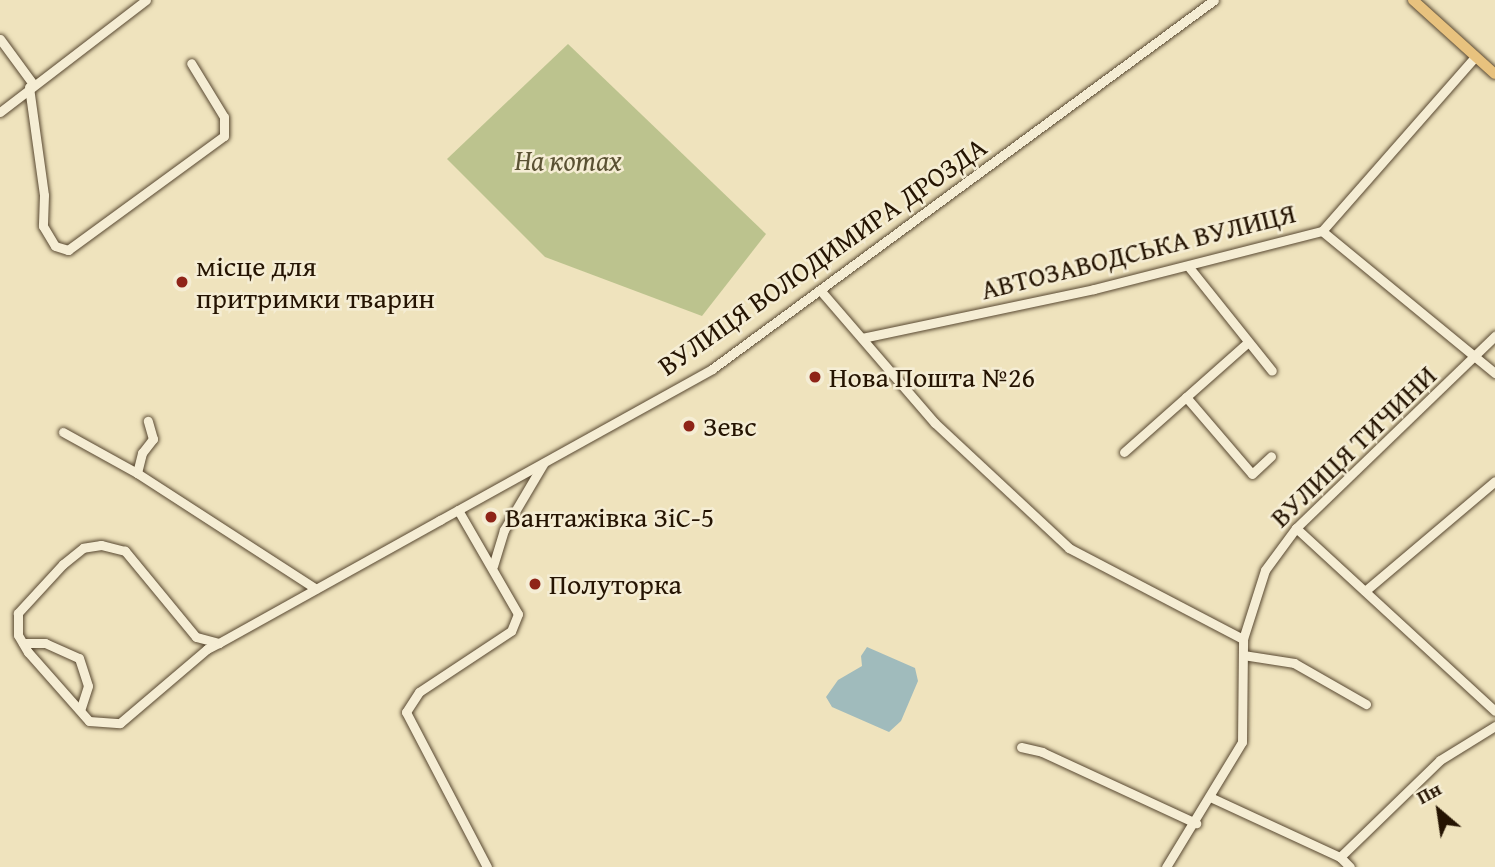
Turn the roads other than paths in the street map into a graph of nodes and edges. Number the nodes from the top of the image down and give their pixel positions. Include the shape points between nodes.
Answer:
1 (146, 0) edge
2 (1214, 0) edge
3 (1413, 0) edge
4 (0, 39) edge
5 (1475, 57) junction
6 (191, 63) dead end
7 (1495, 74) edge
8 (31, 85) junction
9 (0, 112) edge
10 (1322, 231) junction
11 (1188, 267) junction
12 (821, 290) junction
13 (1495, 336) edge
14 (862, 338) junction
15 (1246, 344) junction
16 (1476, 358) junction
17 (1272, 371) dead end
18 (1495, 373) edge
19 (1186, 397) junction
20 (148, 421) dead end
21 (62, 432) dead end
22 (1124, 452) dead end
23 (1271, 456) dead end
24 (545, 462) junction
25 (137, 473) junction
26 (1495, 481) edge
27 (458, 510) junction
28 (1296, 528) junction
29 (493, 566) junction
30 (316, 589) junction
31 (1365, 591) junction
32 (196, 637) junction
33 (1243, 639) junction
34 (23, 643) junction
35 (219, 643) junction
36 (1243, 655) junction
37 (197, 658) junction
38 (1366, 704) dead end
39 (80, 710) junction
40 (1495, 711) edge
41 (1495, 726) edge
42 (1021, 747) dead end
43 (1210, 797) junction
44 (1196, 823) junction
45 (1340, 857) junction
46 (487, 867) edge
47 (1166, 867) edge
48 (1350, 867) edge

1 - 8 street
2 - 12 street, ВУЛИЦЯ ВОЛОДИМИРА ДРОЗДА
3 - 5 main road
4 - 8 street
5 - 7 main road
5 - 10 street, АВТОЗАВОДСЬКА ВУЛИЦЯ
6 - 8 street via 224,117 224,136 68,250 55,246 43,226 44,195
8 - 9 street
10 - 11 street, АВТОЗАВОДСЬКА ВУЛИЦЯ
10 - 16 street
11 - 14 street, АВТОЗАВОДСЬКА ВУЛИЦЯ
11 - 15 street
12 - 14 street
12 - 24 street, ВУЛИЦЯ ВОЛОДИМИРА ДРОЗДА via 712,369
13 - 16 street, ВУЛИЦЯ ТИЧИНИ
14 - 33 street via 935,423 1069,548
15 - 17 street
15 - 19 street
16 - 18 street
16 - 28 street, ВУЛИЦЯ ТИЧИНИ
19 - 22 street
19 - 23 street via 1252,474
20 - 25 street via 153,439 142,453
21 - 25 street
24 - 27 street, ВУЛИЦЯ ВОЛОДИМИРА ДРОЗДА
24 - 29 street via 504,530
25 - 30 street
26 - 31 street
27 - 29 street
27 - 30 street, ВУЛИЦЯ ВОЛОДИМИРА ДРОЗДА
28 - 31 street
28 - 33 street, ВУЛИЦЯ ТИЧИНИ via 1265,570
29 - 46 street via 518,614 511,631 419,692 405,712
30 - 35 street, ВУЛИЦЯ ВОЛОДИМИРА ДРОЗДА
31 - 40 street
32 - 34 street via 125,551 101,545 83,548 25,600 18,613
32 - 35 street
32 - 37 street
33 - 36 street, ВУЛИЦЯ ТИЧИНИ
34 - 39 street, ВУЛИЦЯ ВОЛОДИМИРА ДРОЗДА
34 - 39 street via 45,643 79,658 88,686
35 - 37 street, ВУЛИЦЯ ВОЛОДИМИРА ДРОЗДА
36 - 38 street via 1294,663
36 - 43 street, ВУЛИЦЯ ТИЧИНИ via 1242,742
37 - 39 street, ВУЛИЦЯ ВОЛОДИМИРА ДРОЗДА via 120,723 89,721
41 - 45 street via 1440,760
42 - 44 street via 1042,752
43 - 44 street, ВУЛИЦЯ ТИЧИНИ
43 - 45 street
44 - 47 street, ВУЛИЦЯ ТИЧИНИ
45 - 48 street

